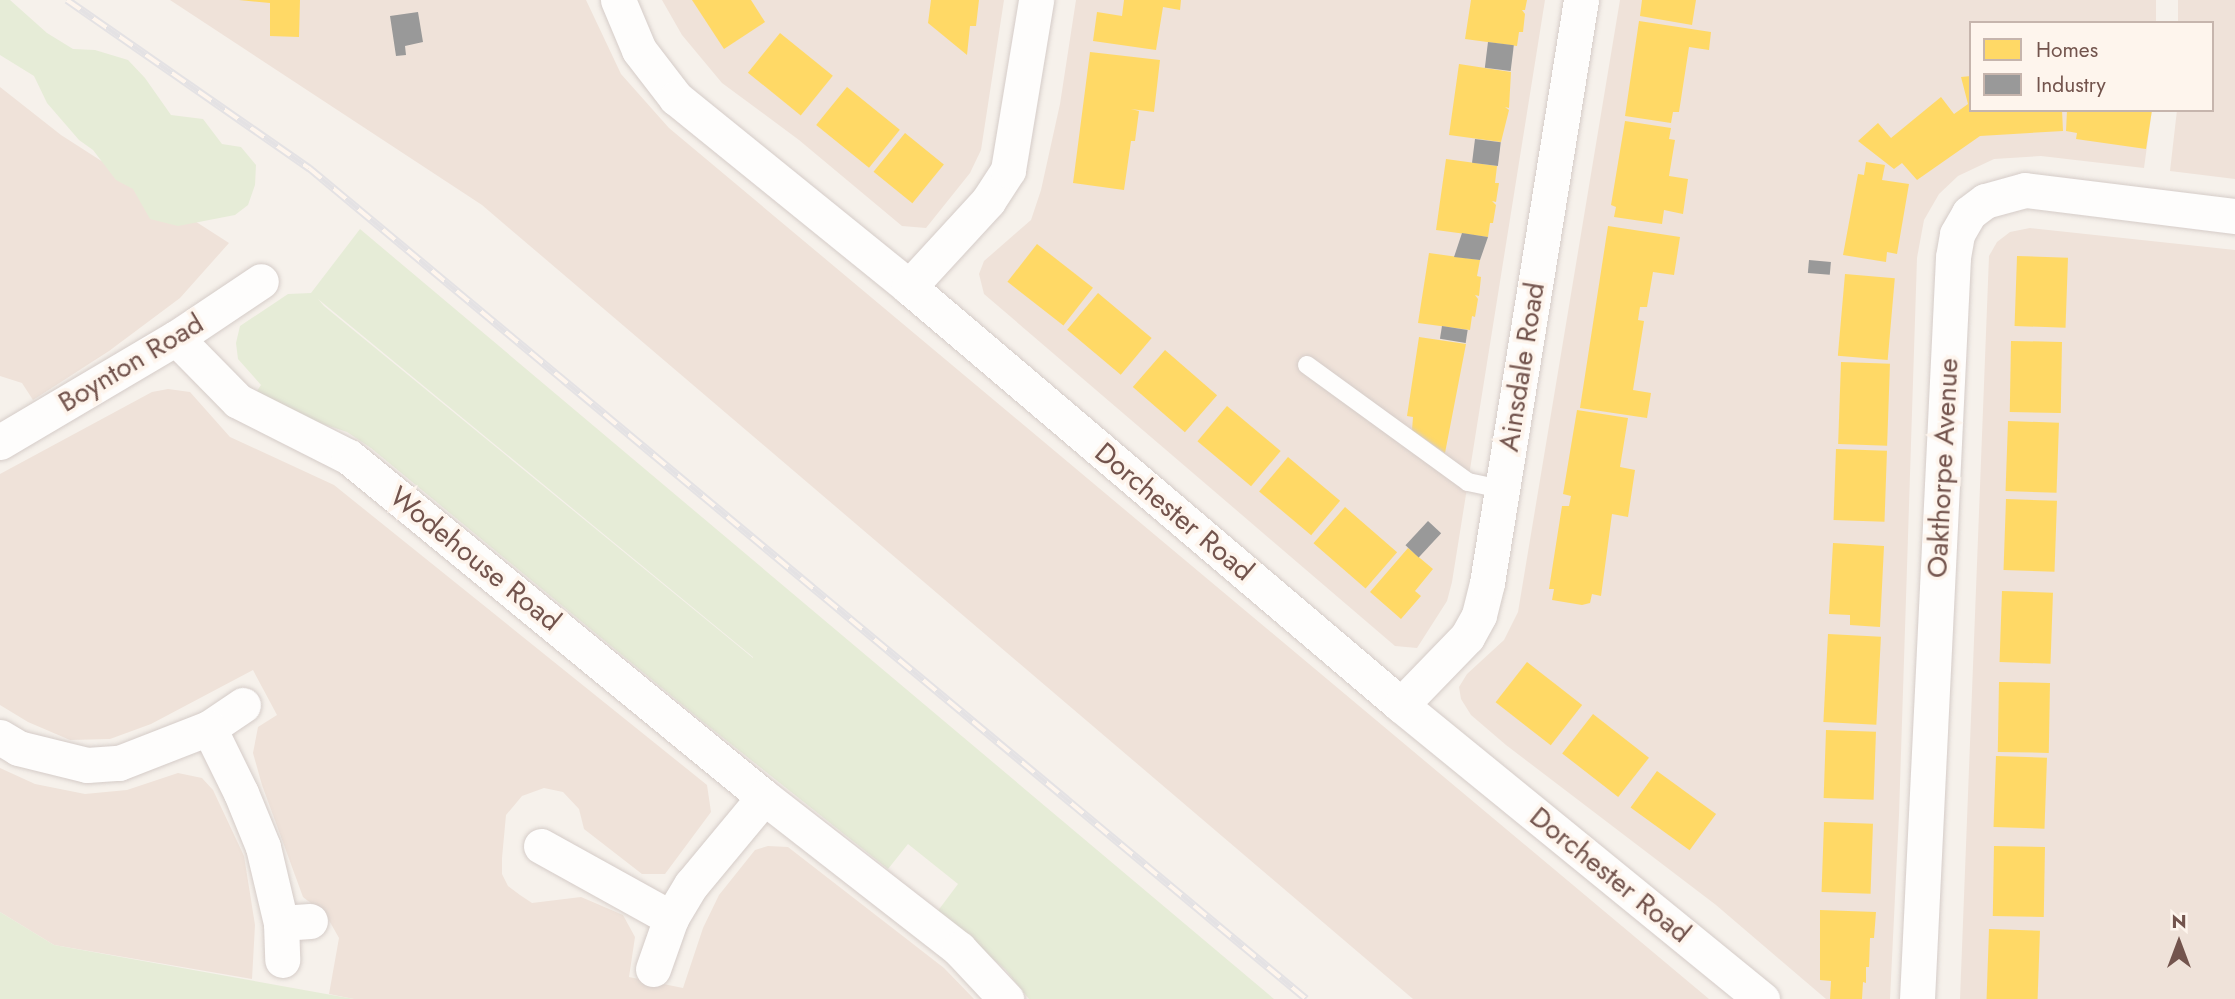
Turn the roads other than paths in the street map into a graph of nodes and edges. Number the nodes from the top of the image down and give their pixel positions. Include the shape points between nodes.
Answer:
1 (618, 0) edge
2 (1037, 0) edge
3 (1581, 0) edge
4 (2235, 216) edge
5 (261, 281) dead end
6 (909, 287) junction
7 (176, 338) junction
8 (1307, 365) dead end
9 (0, 442) edge
10 (1502, 489) junction
11 (243, 705) dead end
12 (1401, 705) junction
13 (209, 728) junction
14 (0, 737) edge
15 (764, 797) junction
16 (541, 846) dead end
17 (671, 918) junction
18 (282, 960) dead end
19 (653, 969) dead end
20 (1006, 999) edge
21 (1762, 999) edge
22 (1917, 999) edge

1 - 6 street, Dorchester Road via 639,50 676,98
2 - 6 street via 1007,170 988,201
3 - 10 street, Ainsdale Road
4 - 22 street, Oakthorpe Avenue via 2025,190 1985,201 1969,213 1958,234 1953,257
5 - 7 street, Boynton Road
6 - 12 street, Dorchester Road
7 - 9 street, Boynton Road
7 - 15 street, Wodehouse Road via 238,401 349,457
8 - 10 lane via 1468,482
10 - 12 street, Ainsdale Road via 1479,615 1467,637
11 - 13 street
12 - 21 street, Dorchester Road
13 - 14 street via 119,764 87,765 18,748
13 - 18 street via 296,922
15 - 17 street via 691,885
15 - 20 street, Wodehouse Road via 959,949
16 - 17 street
17 - 19 street

